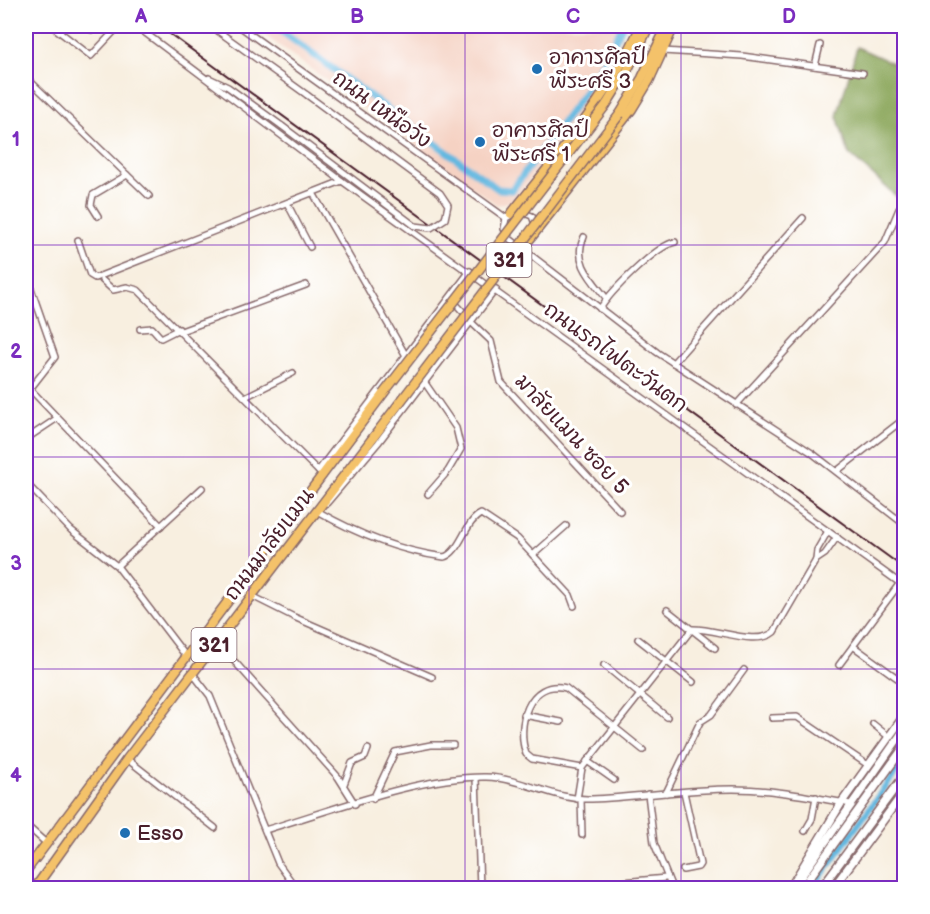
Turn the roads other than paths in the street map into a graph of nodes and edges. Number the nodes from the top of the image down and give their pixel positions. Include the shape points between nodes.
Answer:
1 (52, 26) edge
2 (80, 26) edge
3 (97, 26) edge
4 (119, 26) edge
5 (136, 26) edge
6 (211, 26) edge
7 (239, 26) edge
8 (641, 26) edge
9 (649, 26) edge
10 (667, 26) edge
11 (674, 26) edge
12 (820, 45) dead end
13 (663, 51) junction
14 (815, 66) junction
15 (863, 73) dead end
16 (204, 76) junction
17 (26, 77) edge
18 (127, 175) junction
19 (342, 181) junction
20 (313, 193) junction
21 (149, 196) dead end
22 (287, 203) junction
23 (904, 207) edge
24 (98, 216) dead end
25 (508, 216) junction
26 (803, 218) dead end
27 (536, 231) junction
28 (584, 237) dead end
29 (78, 240) dead end
30 (675, 242) dead end
31 (310, 247) dead end
32 (522, 249) junction
33 (470, 271) junction
34 (26, 274) edge
35 (102, 280) dead end
36 (306, 285) dead end
37 (496, 289) junction
38 (451, 295) junction
39 (607, 298) junction
40 (600, 309) junction
41 (474, 320) junction
42 (140, 329) dead end
43 (180, 330) junction
44 (405, 354) junction
45 (673, 363) junction
46 (293, 373) dead end
47 (425, 383) junction
48 (245, 397) junction
49 (736, 405) junction
50 (56, 419) junction
51 (904, 419) edge
52 (26, 439) edge
53 (837, 471) junction
54 (320, 473) junction
55 (26, 483) edge
56 (202, 488) dead end
57 (428, 494) dead end
58 (318, 509) junction
59 (620, 511) dead end
60 (904, 524) edge
61 (161, 526) junction
62 (566, 526) dead end
63 (828, 531) junction
64 (837, 537) junction
65 (533, 555) junction
66 (816, 560) junction
67 (117, 566) junction
68 (902, 584) edge
69 (252, 596) junction
70 (574, 606) dead end
71 (667, 610) dead end
72 (692, 629) junction
73 (638, 639) dead end
74 (217, 642) junction
75 (853, 646) junction
76 (715, 648) dead end
77 (185, 656) junction
78 (665, 661) junction
79 (604, 665) dead end
80 (839, 665) dead end
81 (744, 670) dead end
82 (193, 674) junction
83 (432, 677) dead end
84 (693, 682) dead end
85 (904, 683) edge
86 (639, 695) junction
87 (524, 715) junction
88 (904, 716) edge
89 (667, 717) dead end
90 (772, 718) dead end
91 (561, 722) dead end
92 (873, 724) dead end
93 (613, 727) junction
94 (904, 730) edge
95 (889, 737) junction
96 (453, 745) dead end
97 (904, 747) edge
98 (368, 749) dead end
99 (643, 750) dead end
100 (127, 759) junction
101 (587, 762) junction
102 (868, 765) junction
103 (582, 768) junction
104 (904, 776) edge
105 (476, 778) junction
106 (614, 780) dead end
107 (344, 784) junction
108 (684, 792) junction
109 (904, 792) edge
110 (666, 793) junction
111 (648, 794) junction
112 (816, 797) junction
113 (373, 799) junction
114 (579, 799) junction
115 (904, 799) edge
116 (842, 802) junction
117 (355, 804) junction
118 (851, 804) junction
119 (26, 825) edge
120 (215, 828) dead end
121 (265, 830) junction
122 (805, 831) dead end
123 (582, 835) dead end
124 (868, 841) junction
125 (46, 843) junction
126 (683, 870) dead end
127 (26, 871) edge
128 (666, 878) junction
129 (579, 886) dead end
130 (793, 887) edge
131 (35, 888) edge
132 (296, 888) edge
133 (480, 888) edge
134 (672, 888) edge
135 (821, 888) edge
136 (833, 888) edge

1 - 4 street via 91,56
2 - 3 street via 92,30
5 - 16 street, ถนนรถไฟตะวันตก
6 - 16 street, bridge via 440,193 447,205 445,219 431,228 415,226 228,87
7 - 25 street, ถนน เหนือวัง
8 - 25 highway via 599,100
9 - 54 highway, ถนนมาลัยแมน / 321, bridge via 606,105
10 - 58 highway, ถนนมาลัยแมน / 321, bridge via 620,114
11 - 13 highway
12 - 14 street
13 - 14 street
13 - 27 highway via 641,95 609,142
14 - 15 street
16 - 19 street, ถนนรถไฟตะวันตก
17 - 18 street
18 - 21 street
18 - 24 street via 93,195 91,205
19 - 20 street
19 - 33 street, ถนนรถไฟตะวันตก
20 - 22 street
20 - 44 street
22 - 29 street via 95,278 90,275
22 - 31 street
23 - 49 street via 885,242
25 - 27 street, 321 via 519,211 528,214
25 - 32 street, 321 via 504,229
26 - 45 street
27 - 32 highway
28 - 39 street via 580,259
30 - 39 street via 666,245
32 - 40 street
33 - 37 street, ถนนรถไฟตะวันตก
33 - 38 street
34 - 50 street via 55,357 30,389
35 - 43 street via 112,290 138,290
36 - 43 street
37 - 41 street
37 - 63 street, ถนนรถไฟตะวันตก
38 - 41 street, มาลัยแมน ซอย 5 via 455,306
38 - 44 street
39 - 40 street
40 - 45 street
41 - 47 street
41 - 59 street, มาลัยแมน ซอย 5 via 491,341 501,381
42 - 43 street via 152,328 161,338
43 - 48 street
44 - 54 street
45 - 49 street
46 - 48 street
47 - 57 street via 456,428 461,449
47 - 58 street via 346,482
48 - 54 street
49 - 53 street
50 - 52 street
50 - 61 street
51 - 53 street
53 - 60 street
54 - 77 highway, ถนนมาลัยแมน / 321
55 - 67 street via 71,530
56 - 61 street
58 - 65 street via 351,529 444,557 451,554 481,514 513,535
58 - 69 highway, ถนนมาลัยแมน / 321
61 - 67 street
62 - 65 street
63 - 64 street, ถนนรถไฟตะวันตก
63 - 66 street
64 - 66 street
64 - 68 street, ถนนรถไฟตะวันตก
65 - 70 street via 570,595
66 - 72 street via 768,636 752,638
67 - 77 street
68 - 75 street
69 - 74 highway, ถนนมาลัยแมน / 321
69 - 83 street
71 - 72 street
72 - 76 street
72 - 78 street
73 - 78 street
74 - 82 highway, ถนนมาลัยแมน / 321
74 - 107 street
75 - 80 street
75 - 85 street
77 - 125 highway, ถนนมาลัยแมน / 321
78 - 84 street
78 - 86 street
79 - 86 street
81 - 110 street via 711,715 700,723
82 - 100 highway, ถนนมาลัยแมน / 321
82 - 121 street via 203,683 216,707
86 - 89 street
86 - 93 street
87 - 91 street
87 - 93 street via 534,697 557,686 566,687
87 - 103 street via 526,754 532,759
88 - 95 street
90 - 102 street via 797,717
92 - 95 street
93 - 99 street
93 - 101 street
94 - 118 street
95 - 102 street
96 - 113 street via 395,752
97 - 130 street via 802,888
98 - 107 street via 365,757 352,763
100 - 120 street
100 - 131 highway, ถนนมาลัยแมน / 321
101 - 103 street
101 - 106 street
102 - 116 street
103 - 114 street
104 - 135 street
105 - 113 street via 441,782
105 - 114 street via 506,780
105 - 133 street
107 - 117 street
108 - 110 street
108 - 112 street via 750,790
108 - 126 street via 700,864
109 - 124 street
110 - 111 street
111 - 114 street
111 - 128 street via 654,843
112 - 116 street
112 - 122 street
113 - 117 street
114 - 123 street
115 - 124 street
116 - 118 street
116 - 130 street
117 - 121 street
118 - 130 street
119 - 125 street
121 - 132 street via 279,863
124 - 136 street
125 - 127 highway, ถนนมาลัยแมน / 321
128 - 129 street
128 - 134 street

